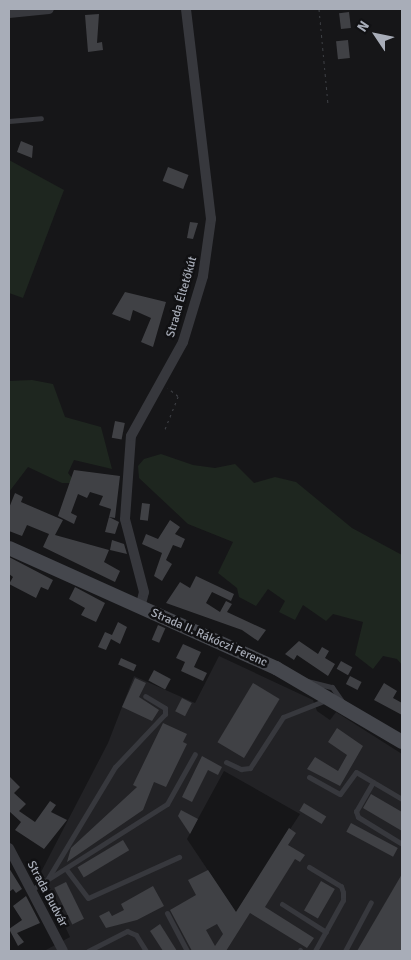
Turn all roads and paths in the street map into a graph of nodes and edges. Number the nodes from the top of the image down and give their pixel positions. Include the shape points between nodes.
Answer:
1 (49, 9) edge
2 (186, 9) edge
3 (319, 9) edge
4 (9, 13) edge
5 (328, 105) dead end
6 (41, 118) dead end
7 (9, 121) edge
8 (162, 383) junction
9 (165, 428) dead end
10 (9, 548) edge
11 (140, 608) junction
12 (300, 680) junction
13 (145, 696) dead end
14 (331, 698) junction
15 (346, 707) junction
16 (402, 742) edge
17 (196, 754) dead end
18 (226, 762) dead end
19 (309, 777) dead end
20 (373, 782) junction
21 (402, 799) edge
22 (402, 844) edge
23 (9, 848) edge
24 (179, 857) dead end
25 (309, 867) dead end
26 (66, 869) junction
27 (47, 880) junction
28 (31, 890) junction
29 (372, 902) dead end
30 (282, 904) dead end
31 (167, 912) dead end
32 (326, 932) junction
33 (63, 951) edge
34 (88, 951) edge
35 (146, 951) edge
36 (187, 951) edge
37 (315, 951) edge
38 (344, 951) edge

1 - 4 street
2 - 8 street, Strada Éltetőkút via 212,219 192,319
3 - 5 path
6 - 7 lane
8 - 9 path via 178,396
8 - 11 street, Strada Éltetőkút via 131,436 128,455 125,519 144,592
10 - 11 main road, Strada II. Rákóczi Ferenc
11 - 12 main road, Strada II. Rákóczi Ferenc
12 - 14 main road, Strada II. Rákóczi Ferenc
12 - 15 lane via 316,680 332,687
13 - 27 lane via 165,708 165,714 115,768
14 - 15 main road, Strada II. Rákóczi Ferenc
14 - 18 lane via 283,717 250,768 241,770
15 - 16 main road, Strada II. Rákóczi Ferenc
17 - 26 lane via 167,804
19 - 20 lane via 340,794 356,772
20 - 21 lane
20 - 22 lane via 356,811 358,817
23 - 28 street, Strada Budvár
24 - 26 lane via 88,898
25 - 32 lane via 341,886 343,892
26 - 27 lane
27 - 28 lane
28 - 33 street, Strada Budvár
29 - 38 lane
30 - 32 lane
31 - 36 lane
32 - 37 lane
34 - 35 lane via 127,931 136,935

